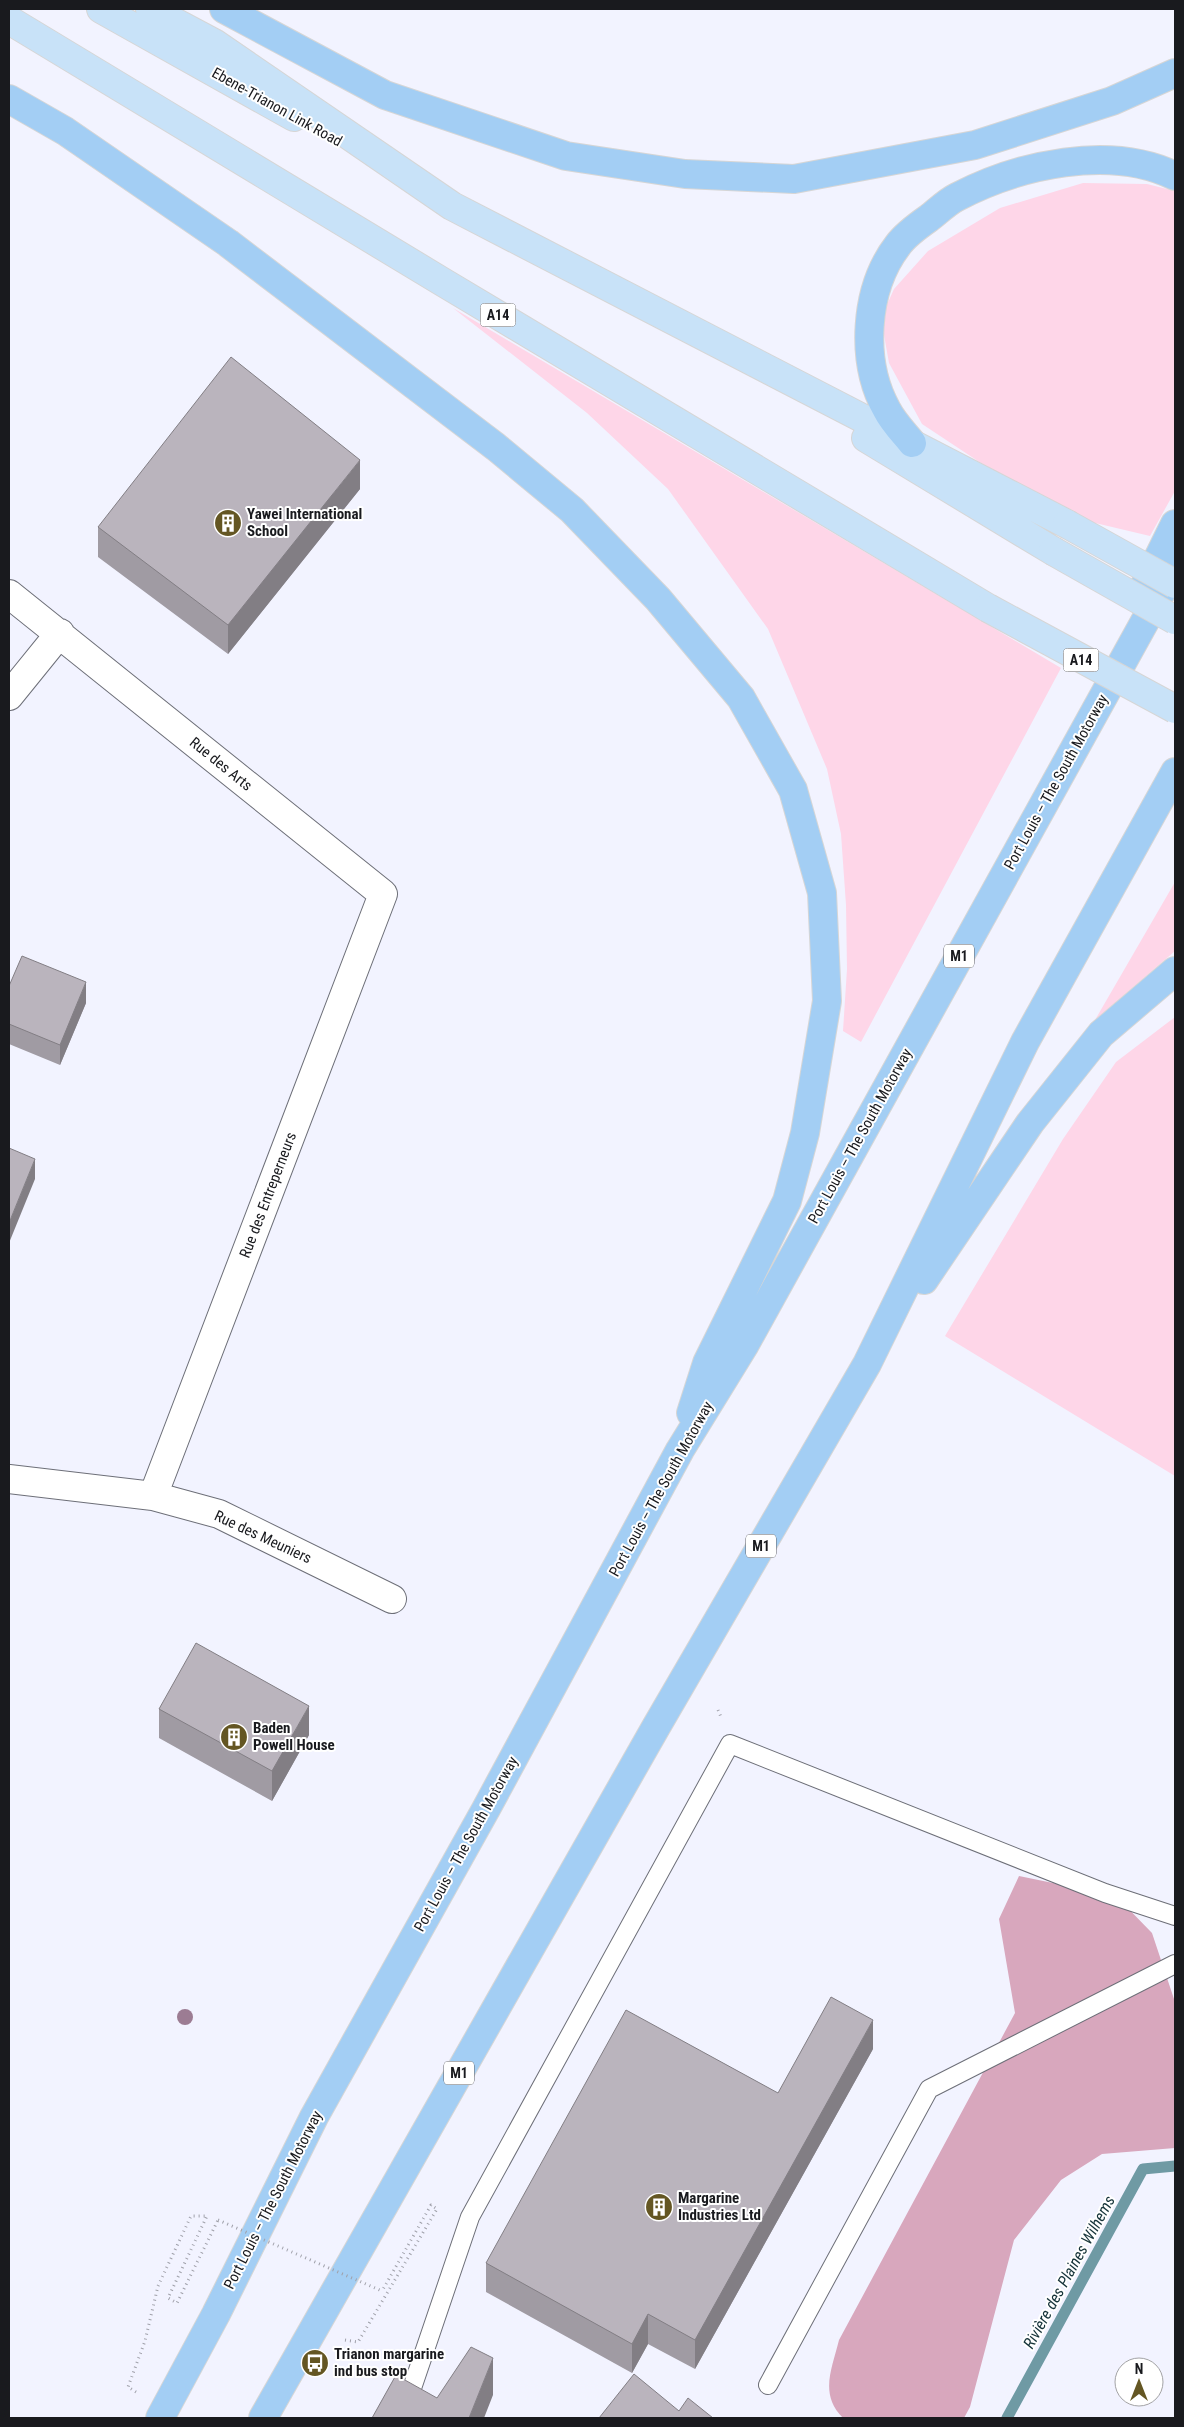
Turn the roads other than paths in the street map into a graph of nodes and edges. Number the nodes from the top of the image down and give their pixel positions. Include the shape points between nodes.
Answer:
1 (101, 9) edge
2 (150, 9) edge
3 (224, 9) edge
4 (9, 20) edge
5 (1175, 73) edge
6 (9, 99) edge
7 (1175, 176) edge
8 (452, 206) junction
9 (676, 324) junction
10 (912, 443) junction
11 (1175, 524) edge
12 (1175, 567) edge
13 (1175, 584) edge
14 (9, 594) edge
15 (1175, 620) edge
16 (60, 634) junction
17 (9, 696) edge
18 (1175, 709) edge
19 (1175, 772) edge
20 (383, 894) joint
21 (1175, 971) edge
22 (908, 1050) junction
23 (867, 1364) junction
24 (680, 1450) junction
25 (9, 1479) edge
26 (153, 1496) junction
27 (392, 1599) dead end
28 (1175, 1916) edge
29 (1175, 1964) edge
30 (768, 2384) dead end
31 (410, 2394) edge
32 (163, 2413) edge
33 (263, 2418) edge

1 - 8 main road, Ebene-Trianon Link Road
2 - 8 main road via 214,43
3 - 5 highway via 386,95 566,156 685,174 794,179 975,145 1112,102
4 - 18 main road, A14, bridge via 988,608
6 - 24 highway via 65,131 228,243 496,447 572,510 658,599 741,698 793,790 822,893 827,1001 805,1132 787,1201 707,1363
7 - 10 highway via 1148,166 1109,161 1042,166 1002,178 956,198 898,244 876,291 870,346 874,378 887,411
8 - 9 main road
9 - 10 main road
9 - 15 main road, bridge via 1053,551
10 - 13 main road, bridge
11 - 22 highway via 1082,712 940,959
12 - 22 highway, Port Louis – The South Motorway / M1
14 - 16 street, Rue des Arts
16 - 17 street
16 - 20 street, Rue des Arts
19 - 23 highway, M1 via 1025,1042
20 - 26 street, Rue des Entreperneurs
21 - 23 highway via 1101,1034 1030,1123
22 - 24 highway, Port Louis – The South Motorway / M1 via 744,1346
23 - 33 highway, M1 via 656,1727
24 - 32 highway, Port Louis – The South Motorway / M1 via 486,1809 314,2117
25 - 26 street, Rue des Meuniers
26 - 27 street, Rue des Meuniers via 218,1514
28 - 31 lane via 1105,1893 730,1744 470,2217
29 - 30 lane via 929,2089

